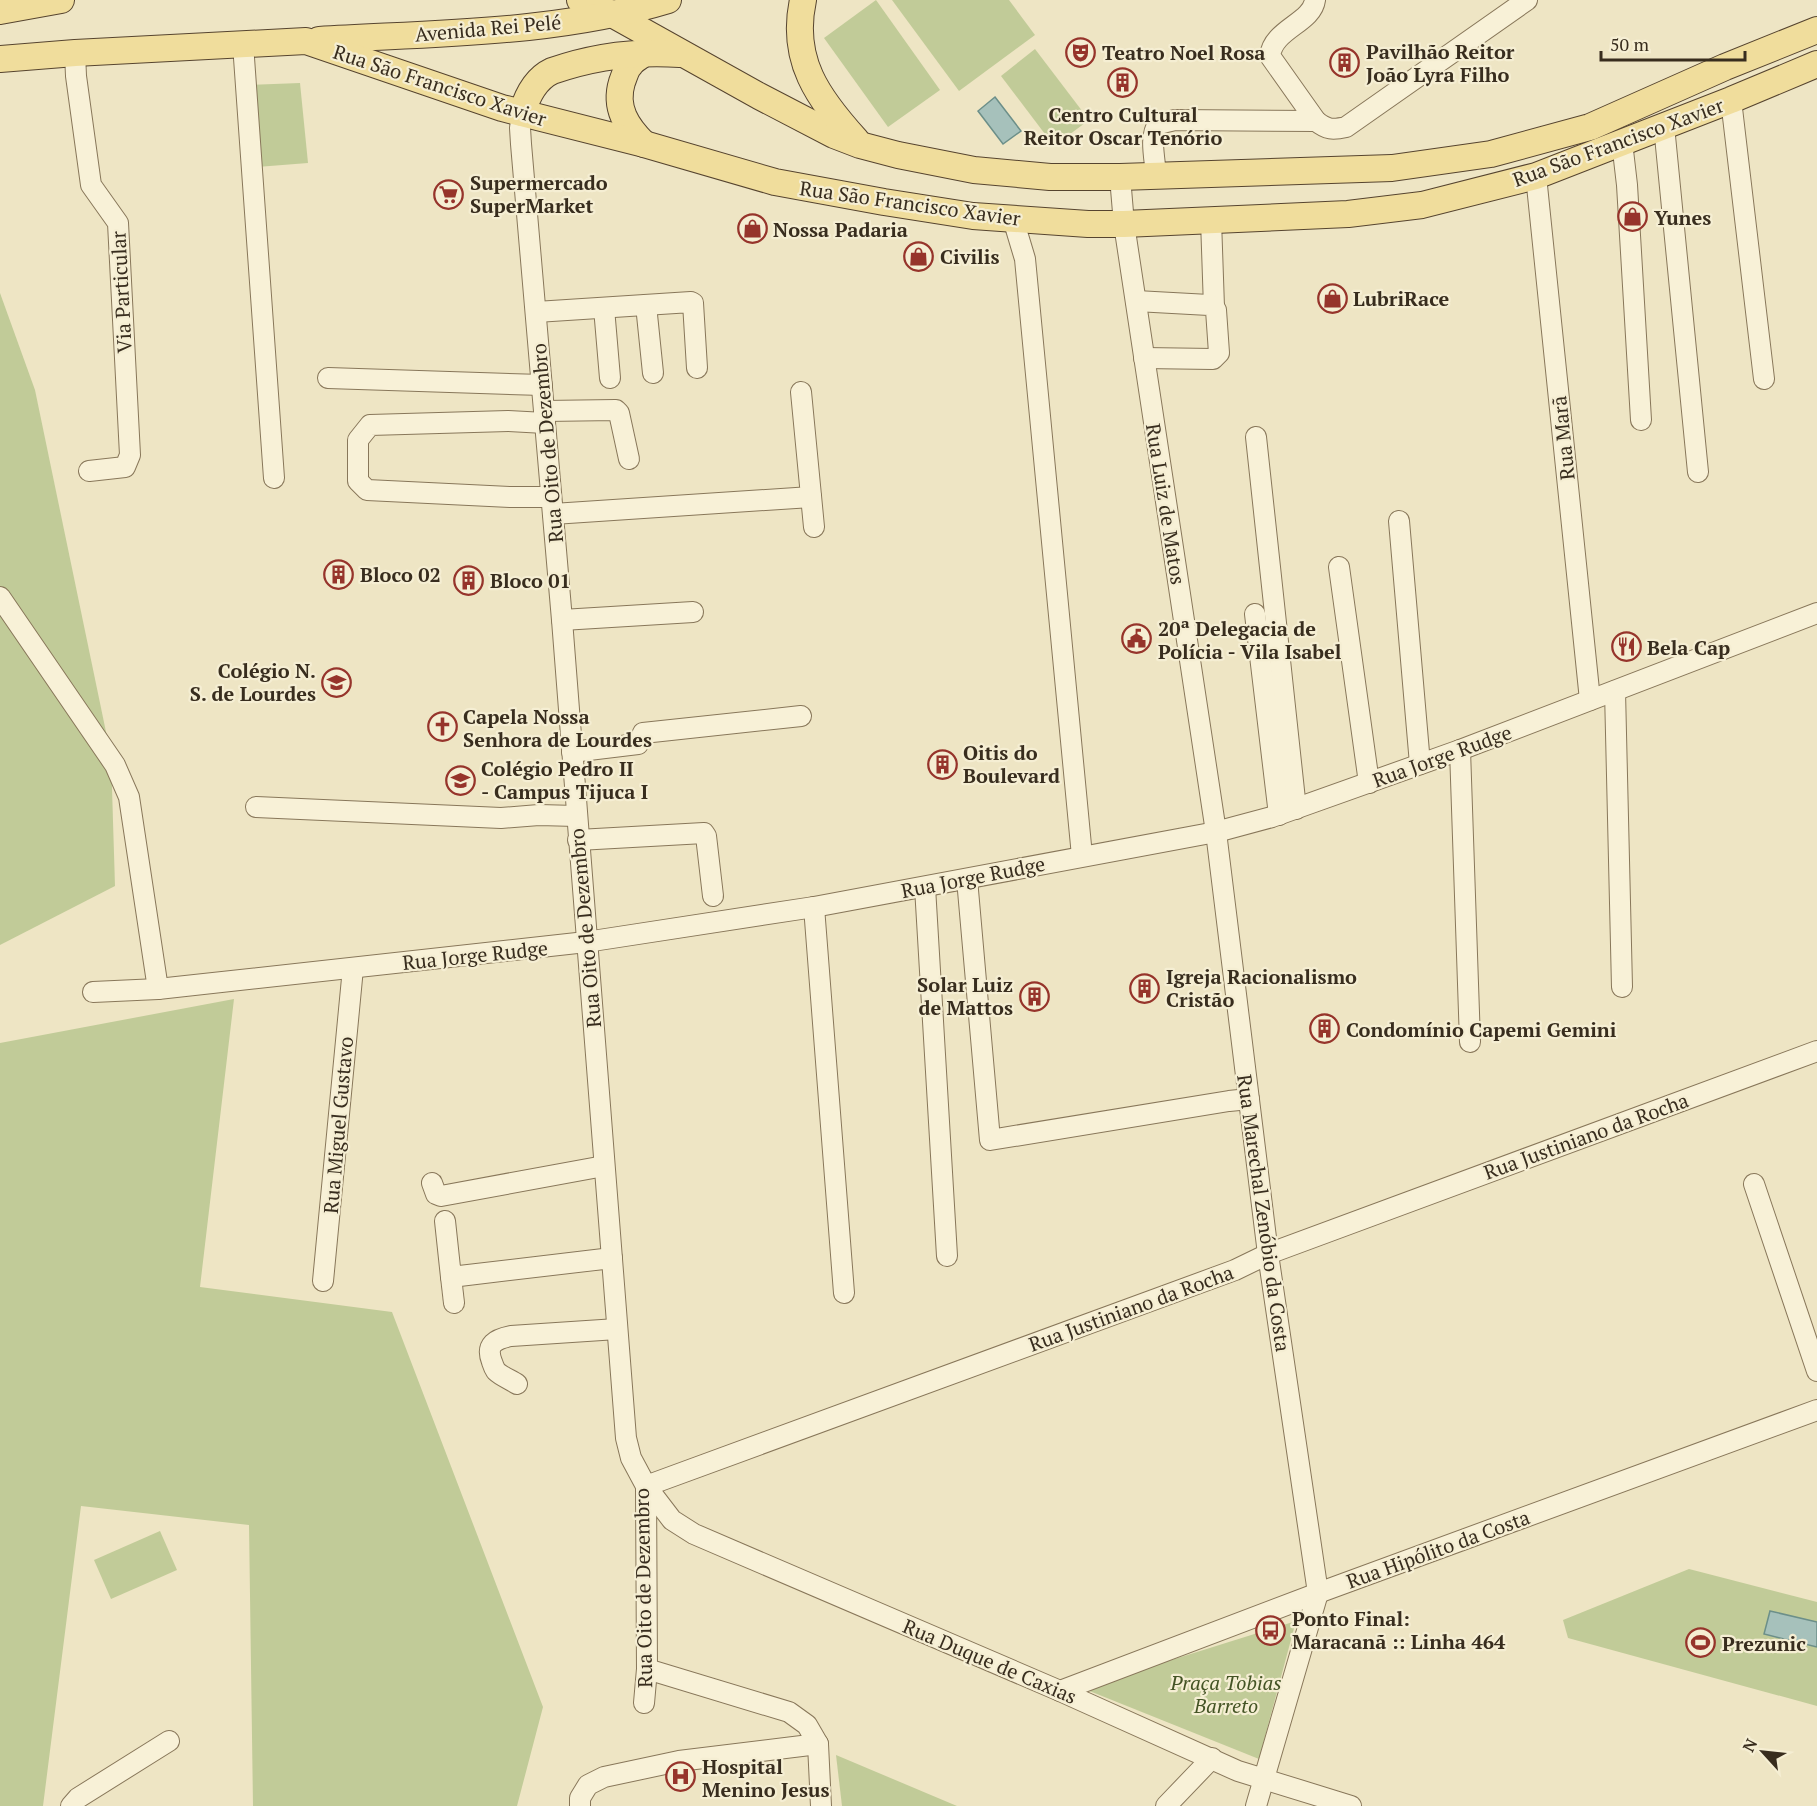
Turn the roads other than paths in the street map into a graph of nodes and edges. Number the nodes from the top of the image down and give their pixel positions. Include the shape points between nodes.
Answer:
1 (61, 0) edge
2 (580, 0) edge
3 (668, 0) edge
4 (804, 0) edge
5 (1315, 0) edge
6 (1527, 0) edge
7 (0, 11) edge
8 (612, 14) junction
9 (1817, 30) edge
10 (306, 41) junction
11 (243, 44) junction
12 (75, 53) junction
13 (644, 53) junction
14 (687, 54) junction
15 (0, 59) edge
16 (1817, 64) edge
17 (1731, 100) junction
18 (522, 113) junction
19 (1316, 121) junction
20 (1664, 126) junction
21 (1622, 142) junction
22 (644, 144) junction
23 (860, 145) junction
24 (1156, 175) junction
25 (1536, 176) junction
26 (1119, 177) junction
27 (1013, 219) junction
28 (1210, 220) junction
29 (1124, 224) junction
30 (1136, 301) junction
31 (646, 305) junction
32 (1214, 306) junction
33 (604, 308) junction
34 (536, 312) junction
35 (1144, 358) junction
36 (697, 368) dead end
37 (653, 373) dead end
38 (328, 378) dead end
39 (610, 378) dead end
40 (1764, 380) dead end
41 (542, 385) junction
42 (801, 392) dead end
43 (545, 417) junction
44 (1641, 420) dead end
45 (1256, 437) dead end
46 (628, 459) dead end
47 (89, 471) dead end
48 (1698, 472) dead end
49 (274, 478) dead end
50 (810, 497) junction
51 (552, 505) junction
52 (1399, 521) dead end
53 (814, 527) dead end
54 (1339, 567) dead end
55 (0, 597) edge
56 (693, 612) dead end
57 (1817, 613) edge
58 (1255, 614) dead end
59 (562, 620) junction
60 (1615, 691) junction
61 (1590, 699) junction
62 (801, 716) dead end
63 (1460, 750) junction
64 (572, 752) junction
65 (1420, 764) junction
66 (1369, 783) junction
67 (256, 807) dead end
68 (1288, 812) junction
69 (576, 816) junction
70 (1216, 832) junction
71 (578, 840) junction
72 (1082, 856) junction
73 (968, 879) junction
74 (925, 888) junction
75 (713, 896) dead end
76 (814, 908) junction
77 (586, 942) junction
78 (353, 968) junction
79 (1622, 987) dead end
80 (158, 989) junction
81 (93, 992) dead end
82 (1470, 1042) dead end
83 (1817, 1051) edge
84 (1249, 1099) junction
85 (604, 1166) junction
86 (432, 1183) dead end
87 (1754, 1184) dead end
88 (445, 1221) dead end
89 (1268, 1254) junction
90 (947, 1256) dead end
91 (612, 1258) junction
92 (451, 1277) junction
93 (323, 1281) dead end
94 (844, 1293) dead end
95 (454, 1303) dead end
96 (617, 1329) junction
97 (1817, 1371) edge
98 (517, 1384) dead end
99 (1817, 1410) edge
100 (646, 1486) junction
101 (1318, 1593) junction
102 (647, 1669) junction
103 (1060, 1691) junction
104 (644, 1703) dead end
105 (169, 1741) dead end
106 (818, 1744) junction
107 (1212, 1758) junction
108 (1263, 1779) junction
109 (71, 1806) edge
110 (580, 1806) edge
111 (821, 1806) edge
112 (1166, 1806) edge
113 (1256, 1806) edge
114 (1351, 1806) edge

1 - 7 main road
2 - 8 main road, Rua São Francisco Xavier
3 - 8 main road, Avenida Rei Pelé
4 - 23 main road via 800,38 815,89
5 - 19 street via 1311,11 1275,40 1270,56
6 - 19 street via 1346,126 1333,130
8 - 10 main road, Avenida Rei Pelé via 518,28
8 - 14 main road, Rua São Francisco Xavier
9 - 24 main road, Rua São Francisco Xavier via 1721,59 1590,127 1491,154 1392,168
10 - 11 main road, Rua São Francisco Xavier
10 - 18 main road, Rua São Francisco Xavier
11 - 12 main road, Rua São Francisco Xavier
11 - 49 street
12 - 15 main road, Rua São Francisco Xavier
12 - 47 street, Via Particular via 91,185 118,223 130,455 126,467
13 - 14 main road
13 - 18 main road via 601,58 544,74 534,85
13 - 22 main road via 630,65 620,90 624,119
14 - 23 main road, Rua São Francisco Xavier via 814,126
16 - 17 main road, Rua São Francisco Xavier
17 - 20 main road, Rua São Francisco Xavier
17 - 40 street
18 - 22 main road, Rua São Francisco Xavier
18 - 34 street, Rua Oito de Dezembro via 520,128
19 - 24 street via 1175,120 1158,124 1154,130
20 - 21 main road, Rua São Francisco Xavier
20 - 48 street
21 - 25 main road, Rua São Francisco Xavier
21 - 44 street
22 - 27 main road, Rua São Francisco Xavier via 775,182
23 - 26 main road, Rua São Francisco Xavier via 999,174
24 - 26 main road, Rua São Francisco Xavier
25 - 28 main road, Rua São Francisco Xavier via 1412,206 1348,214
25 - 61 street, Rua Marã
26 - 29 street, Rua Luiz de Matos
27 - 29 main road, Rua São Francisco Xavier
27 - 72 street via 1025,259
28 - 29 main road, Rua São Francisco Xavier
28 - 32 street
29 - 30 street, Rua Luiz de Matos
30 - 32 street
30 - 35 street, Rua Luiz de Matos
31 - 33 street
31 - 36 street via 693,303
31 - 37 street
32 - 35 street via 1217,357
33 - 34 street
33 - 39 street
34 - 41 street, Rua Oito de Dezembro
35 - 70 street, Rua Luiz de Matos
38 - 41 street
41 - 43 street, Rua Oito de Dezembro
42 - 50 street
43 - 46 street via 616,410
43 - 51 street, Rua Oito de Dezembro
43 - 51 street via 370,425 358,440 358,481 367,490 510,497
45 - 68 street
50 - 51 street
50 - 53 street
51 - 59 street, Rua Oito de Dezembro
52 - 65 street
54 - 66 street
55 - 80 street via 109,755 129,798
56 - 59 street
57 - 60 street, Rua Jorge Rudge
58 - 68 street
59 - 64 street, Rua Oito de Dezembro
60 - 61 street, Rua Jorge Rudge
60 - 79 street
61 - 63 street, Rua Jorge Rudge
62 - 64 street via 643,733 638,744
63 - 65 street, Rua Jorge Rudge
63 - 82 street
64 - 69 street, Rua Oito de Dezembro
65 - 66 street, Rua Jorge Rudge
66 - 68 street, Rua Jorge Rudge
67 - 69 street via 501,818
68 - 70 street, Rua Jorge Rudge
69 - 71 street, Rua Oito de Dezembro
70 - 72 street, Rua Jorge Rudge
70 - 84 street, Rua Marechal Zenóbio da Costa
71 - 75 street via 704,833
71 - 77 street, Rua Oito de Dezembro
72 - 73 street, Rua Jorge Rudge
73 - 74 street, Rua Jorge Rudge
73 - 84 street via 990,1140
74 - 76 street, Rua Jorge Rudge
74 - 90 street
76 - 77 street, Rua Jorge Rudge
76 - 94 street
77 - 78 street, Rua Jorge Rudge
77 - 85 street, Rua Oito de Dezembro
78 - 80 street, Rua Jorge Rudge
78 - 93 street, Rua Miguel Gustavo
80 - 81 street, Rua Jorge Rudge
83 - 89 street, Rua Justiniano da Rocha
84 - 89 street, Rua Marechal Zenóbio da Costa
85 - 86 street via 441,1196
85 - 91 street, Rua Oito de Dezembro
87 - 97 street
88 - 92 street
89 - 100 street, Rua Justiniano da Rocha via 1235,1270
89 - 101 street, Rua Marechal Zenóbio da Costa
91 - 92 street
91 - 96 street, Rua Oito de Dezembro
92 - 95 street
96 - 98 street via 498,1339 489,1352 496,1371
96 - 100 street, Rua Oito de Dezembro via 626,1438 631,1458
99 - 101 street, Rua Hipólito da Costa
100 - 102 street, Rua Oito de Dezembro
100 - 103 street, Rua Duque de Caxias via 672,1520 694,1534
101 - 103 street, Rua Hipólito da Costa
101 - 108 street
102 - 104 street, Rua Oito de Dezembro
102 - 106 street via 789,1712 807,1725
103 - 107 street, Rua Duque de Caxias
105 - 109 street
106 - 110 street via 678,1761 604,1777 588,1785 579,1798
106 - 111 street
107 - 108 street, Rua Duque de Caxias
107 - 112 street
108 - 113 street
108 - 114 street, Rua Duque de Caxias

